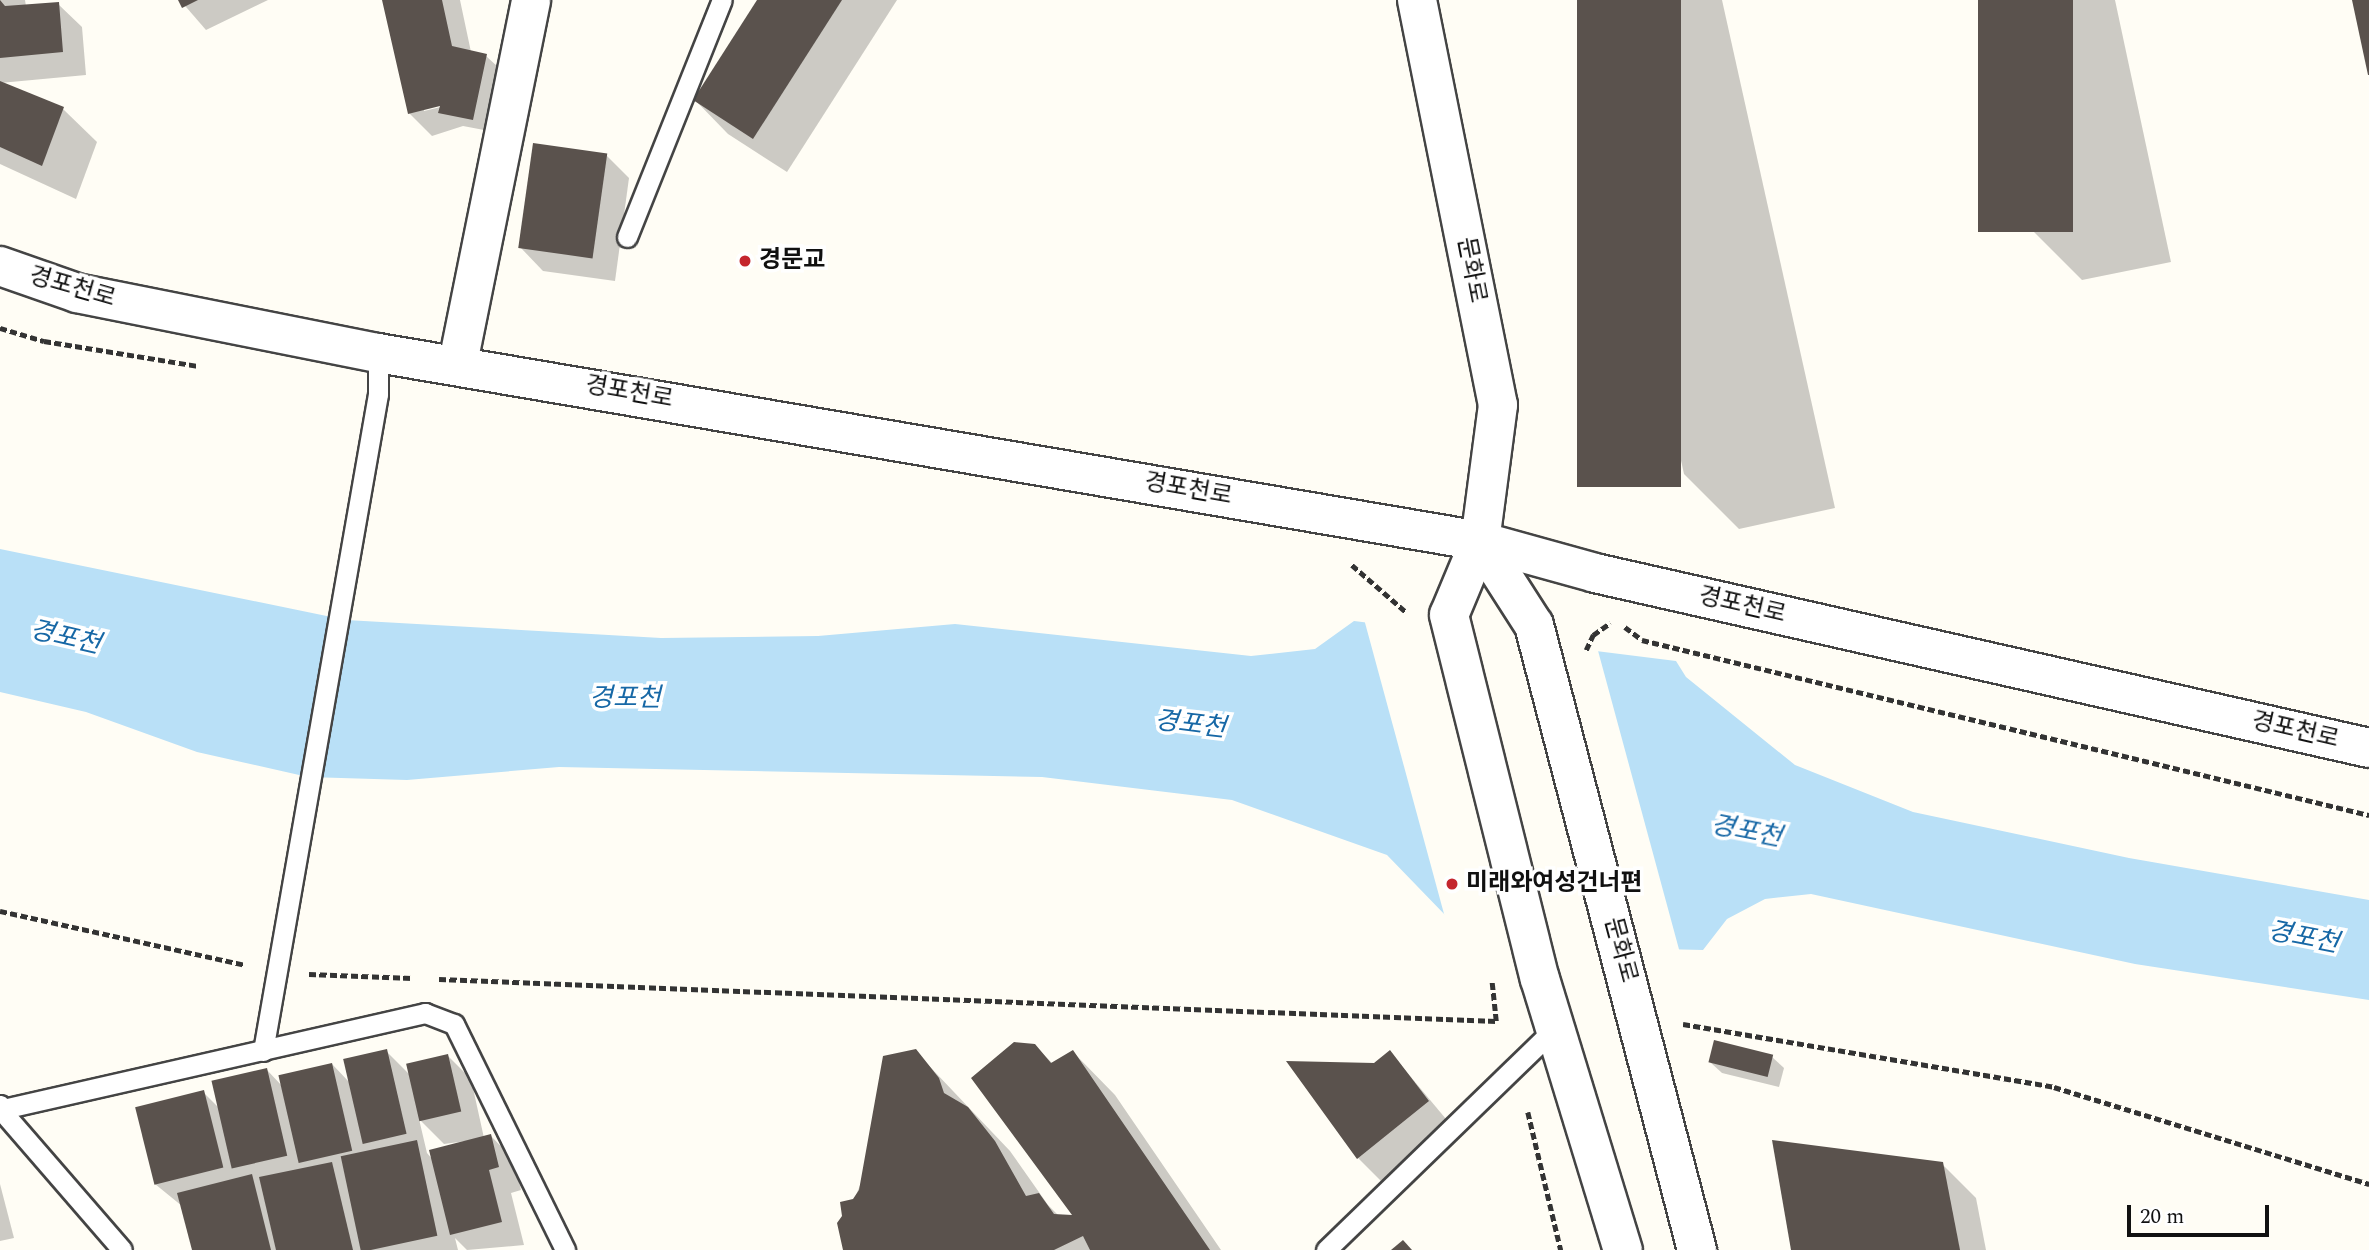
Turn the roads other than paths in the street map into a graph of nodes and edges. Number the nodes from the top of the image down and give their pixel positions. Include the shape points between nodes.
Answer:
1 (531, 0) edge
2 (722, 0) edge
3 (1417, 0) edge
4 (627, 237) dead end
5 (0, 266) edge
6 (378, 353) junction
7 (458, 363) junction
8 (1480, 541) junction
9 (2369, 748) edge
10 (1554, 1029) junction
11 (263, 1051) junction
12 (1, 1108) edge
13 (122, 1250) edge
14 (565, 1250) edge
15 (1326, 1250) edge
16 (1623, 1250) edge
17 (1697, 1250) edge

1 - 7 street
2 - 4 lane
3 - 8 street, 문화로 via 1498,405
5 - 6 street, 경포천로 via 76,293
6 - 7 street, 경포천로
6 - 11 lane via 378,394
7 - 8 street, 경포천로
8 - 9 street, 경포천로 via 1608,576
8 - 10 street, 문화로 via 1449,615
8 - 17 street, 문화로 via 1534,625
10 - 15 lane
10 - 16 street, 문화로
11 - 12 lane
11 - 14 lane via 425,1013 454,1024
12 - 13 lane

